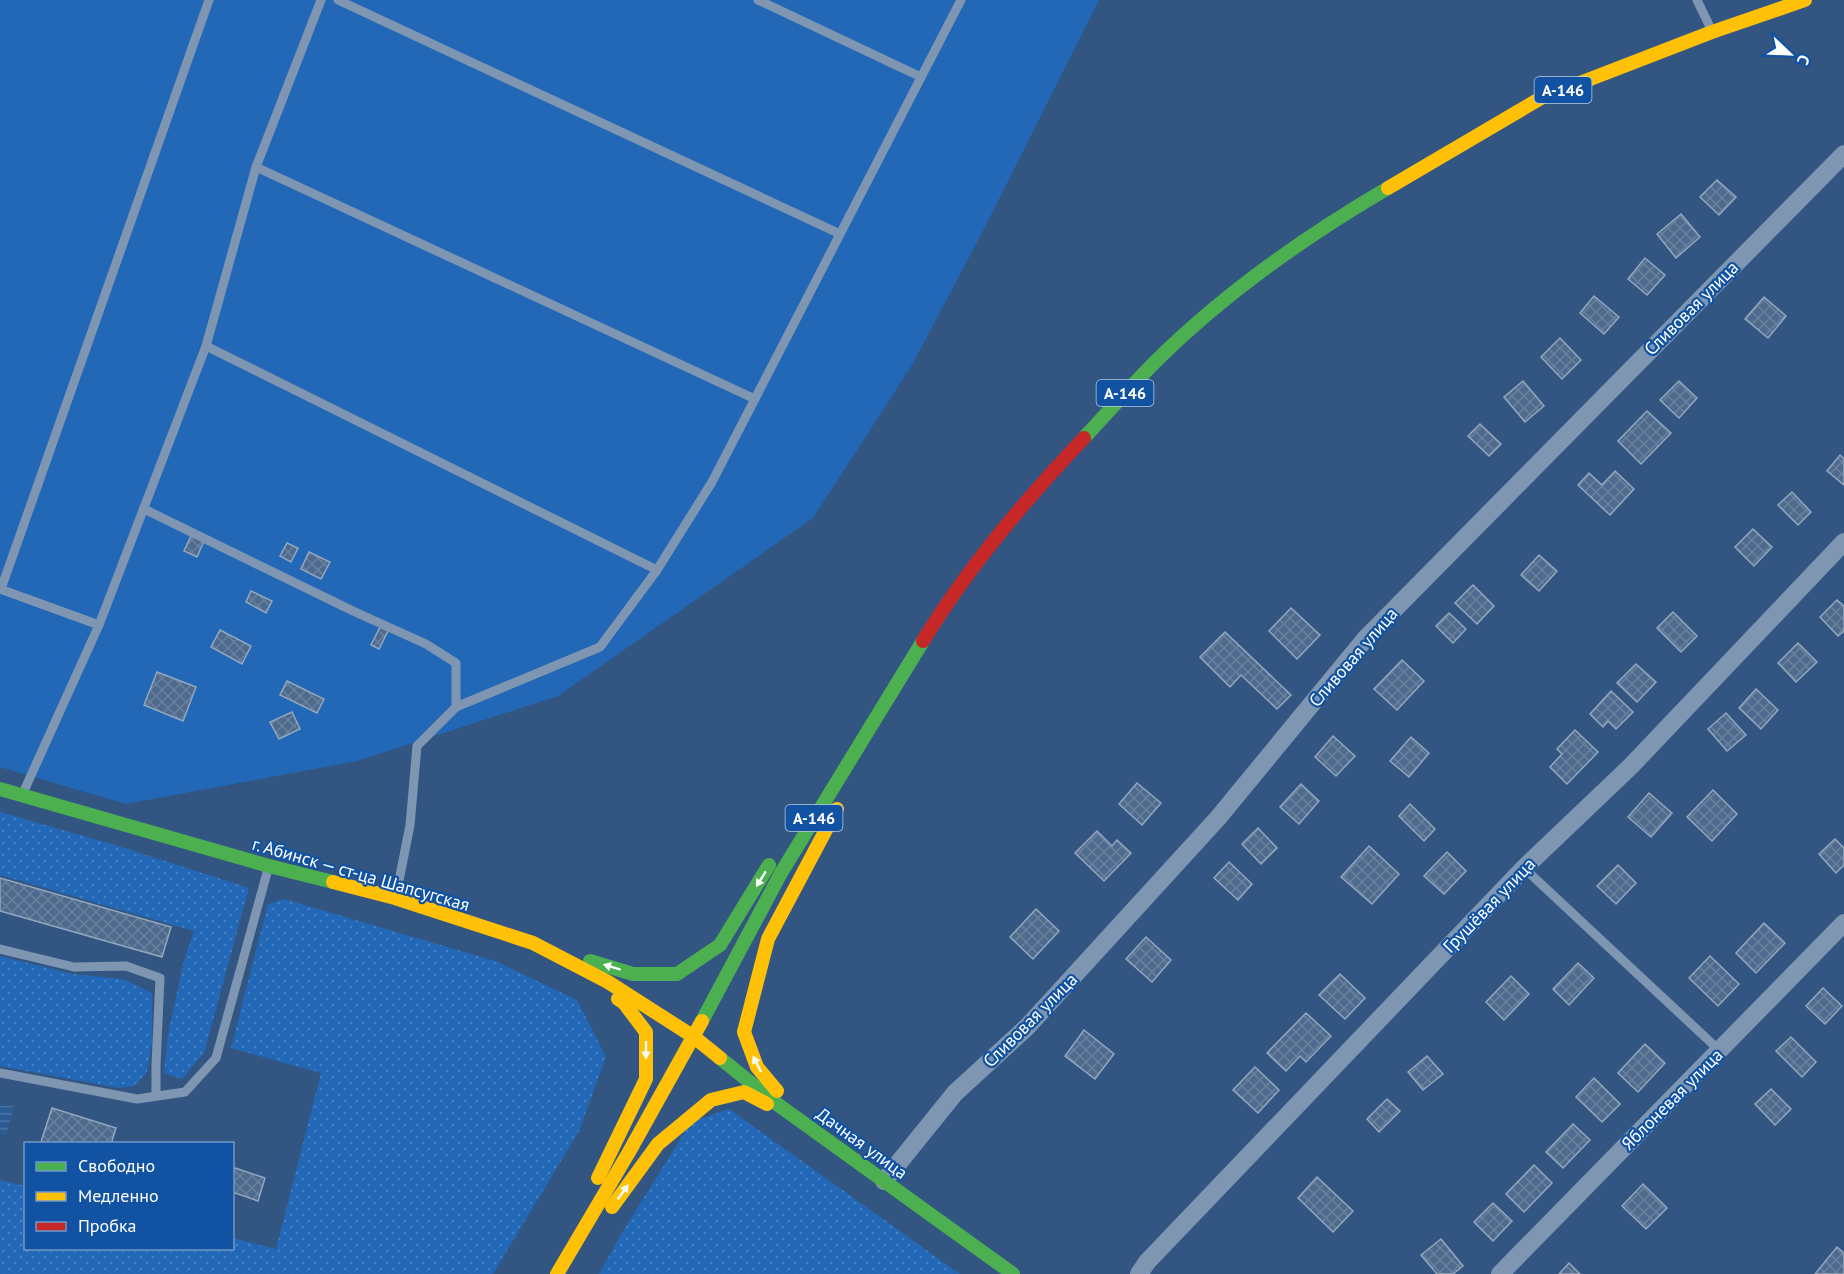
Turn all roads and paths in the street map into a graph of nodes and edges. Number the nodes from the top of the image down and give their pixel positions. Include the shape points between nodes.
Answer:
1 (209, 0) edge
2 (321, 0) edge
3 (338, 0) edge
4 (758, 0) edge
5 (961, 0) edge
6 (1697, 0) edge
7 (1806, 0) edge
8 (1712, 32) junction
9 (921, 77) junction
10 (1844, 154) edge
11 (256, 167) junction
12 (840, 234) junction
13 (206, 346) junction
14 (755, 399) junction
15 (144, 509) junction
16 (1844, 542) edge
17 (657, 570) junction
18 (0, 589) edge
19 (945, 604) junction
20 (99, 625) junction
21 (456, 707) junction
22 (817, 788) dead end
23 (0, 789) edge
24 (22, 795) junction
25 (774, 856) dead end
26 (268, 866) junction
27 (1524, 868) junction
28 (395, 898) junction
29 (1844, 923) edge
30 (533, 943) junction
31 (0, 949) edge
32 (694, 1038) junction
33 (1720, 1051) junction
34 (0, 1073) edge
35 (156, 1096) junction
36 (807, 1125) junction
37 (884, 1181) junction
38 (550, 1274) edge
39 (557, 1274) edge
40 (564, 1274) edge
41 (1013, 1274) edge
42 (1139, 1274) edge
43 (1500, 1274) edge

1 - 18 lane
2 - 11 lane
3 - 12 lane
4 - 9 lane
5 - 9 lane
6 - 8 lane
7 - 8 main road, А-146
8 - 19 main road, А-146 via 1541,98 1338,217 1229,296 1156,360 1035,490
9 - 12 lane
10 - 37 street, Сливовая улица via 1366,638 1218,818 1027,1027 955,1093
11 - 13 lane
11 - 14 lane
12 - 14 lane
13 - 15 lane
13 - 17 lane
14 - 17 lane via 712,482
15 - 20 lane
15 - 21 lane via 426,644 456,663
16 - 27 street, Грушёвая улица via 1631,766
17 - 21 lane via 600,647
18 - 20 lane
19 - 22 main road
19 - 32 main road, А-146 via 781,873
36 -> 19 main road via 757,1067 744,1032 768,939
20 - 24 lane
21 - 28 lane via 417,746 410,825
23 - 24 main road, г. Абинск — ст-ца Шапсугская
24 - 26 main road, г. Абинск — ст-ца Шапсугская
25 -> 30 main road via 720,945 676,974 633,974
26 - 28 main road, г. Абинск — ст-ца Шапсугская
26 - 35 lane via 216,1058 185,1092
27 - 33 lane
27 - 42 street, Грушёвая улица
28 - 30 main road, г. Абинск — ст-ца Шапсугская
29 - 33 street, Яблоневая улица
30 - 32 main road, г. Абинск — ст-ца Шапсугская via 608,982
30 -> 38 main road via 624,1003 646,1032 646,1079
31 - 35 lane via 74,967 126,966 160,978
32 - 36 main road, Дачная улица
32 - 39 main road, А-146
33 - 43 street, Яблоневая улица
34 - 35 lane via 137,1099
36 - 37 main road, Дачная улица
40 -> 36 main road via 658,1144 711,1100 744,1092
37 - 41 main road, Дачная улица

